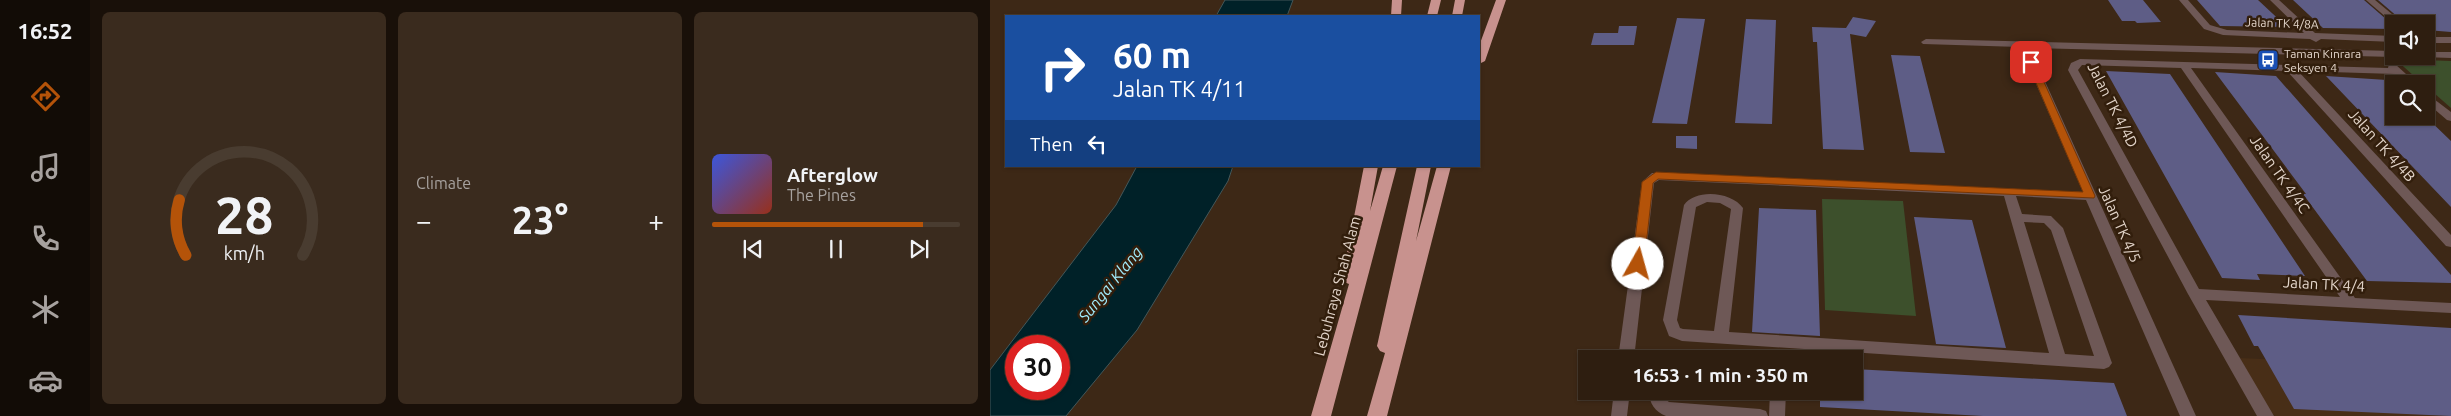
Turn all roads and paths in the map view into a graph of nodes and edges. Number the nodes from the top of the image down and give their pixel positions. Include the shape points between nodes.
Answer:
1 (1397, 0) edge
2 (1436, 0) edge
3 (1460, 0) edge
4 (1501, 0) edge
5 (2183, 0) edge
6 (2274, 0) edge
7 (2370, 0) edge
8 (1396, 15) edge
9 (1432, 15) edge
10 (1456, 15) edge
11 (2389, 15) edge
12 (2313, 37) junction
13 (2385, 39) edge
14 (2435, 40) edge
15 (2451, 40) edge
16 (1926, 42) dead end
17 (2024, 45) junction
18 (2330, 52) junction
19 (2378, 54) junction
20 (2385, 54) edge
21 (2435, 55) edge
22 (2451, 56) edge
23 (1480, 58) edge
24 (2184, 64) junction
25 (2290, 68) junction
26 (2398, 71) junction
27 (2402, 75) edge
28 (2435, 104) edge
29 (2451, 118) edge
30 (1371, 167) edge
31 (1390, 167) edge
32 (1424, 167) edge
33 (1444, 167) edge
34 (2009, 192) junction
35 (2090, 196) junction
36 (2017, 218) junction
37 (2451, 243) edge
38 (2195, 294) junction
39 (2352, 302) junction
40 (2451, 308) edge
41 (1720, 337) junction
42 (1627, 350) edge
43 (1339, 351) junction
44 (2058, 360) junction
45 (1621, 400) edge
46 (1658, 400) edge
47 (1778, 400) edge
48 (1322, 416) edge
49 (1371, 416) edge
50 (1377, 416) edge
51 (1619, 416) edge
52 (1760, 416) edge
53 (1777, 416) edge
54 (2188, 416) edge
55 (2266, 416) edge

1 - 8 highway
2 - 9 highway
3 - 10 highway
4 - 23 highway
5 - 12 street, Jalan TK 4/8A via 2207,27 2215,31
6 - 12 street
7 - 11 street
12 - 13 street, Jalan TK 4/8A
12 - 18 street
14 - 15 street
16 - 17 street
17 - 18 street
17 - 35 street, Jalan TK 4/5
18 - 19 street
19 - 20 street
19 - 26 street
21 - 22 street
24 - 25 street, Jalan TK 4/4D
24 - 38 street, Jalan TK 4/4D via 2080,62 2074,64 2073,70
24 - 39 street, Jalan TK 4/4C
25 - 26 street, Jalan TK 4/4D
25 - 37 street, Jalan TK 4/4B
26 - 27 street
28 - 29 street
30 - 43 highway
31 - 43 highway, Lebuhraya Shah Alam
32 - 49 highway
33 - 50 highway
34 - 35 street
34 - 36 street
34 - 42 street via 1656,176 1648,182
35 - 54 street, Jalan TK 4/5
36 - 44 street
36 - 44 street via 2047,219 2057,228 2104,363
38 - 39 street, Jalan TK 4/4
38 - 55 street, Jalan TK 4/4D
39 - 40 street, Jalan TK 4/4
41 - 41 street via 1737,208 1728,201 1703,199 1690,205 1670,326 1682,335
41 - 44 street
43 - 48 highway, Lebuhraya Shah Alam
45 - 51 street
46 - 52 street via 1666,409
47 - 53 street

